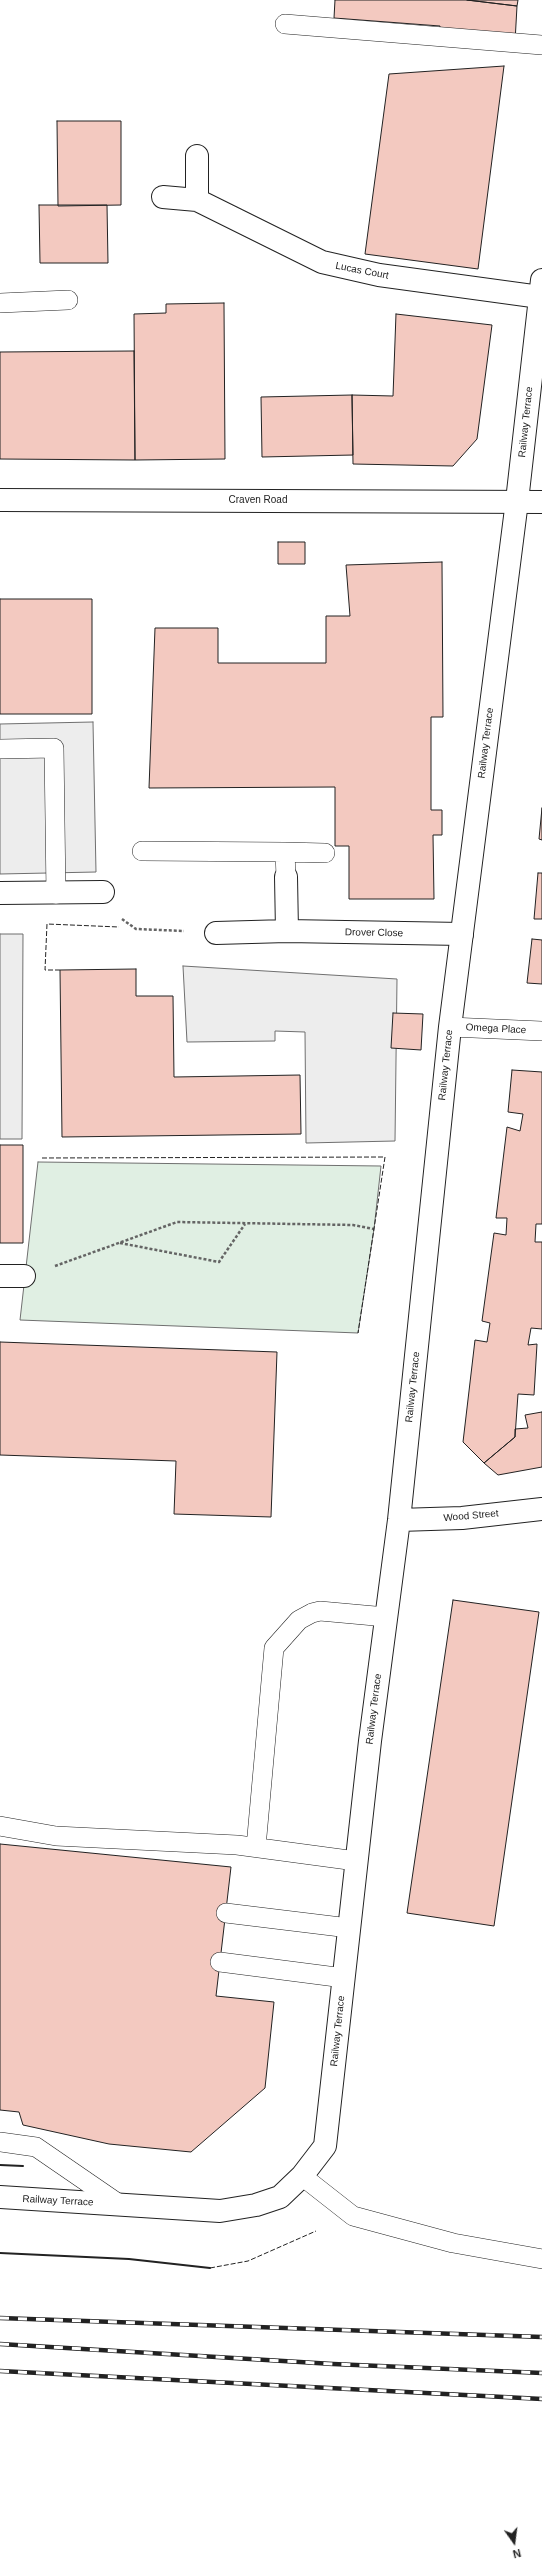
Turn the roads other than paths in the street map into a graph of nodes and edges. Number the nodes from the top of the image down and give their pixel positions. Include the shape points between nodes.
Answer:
1 (285, 24) dead end
2 (542, 45) edge
3 (197, 156) dead end
4 (163, 197) dead end
5 (197, 200) junction
6 (541, 289) edge
7 (68, 300) dead end
8 (0, 303) edge
9 (0, 500) edge
10 (517, 501) junction
11 (542, 502) edge
12 (0, 748) edge
13 (142, 851) dead end
14 (285, 852) junction
15 (325, 853) dead end
16 (286, 877) joint
17 (103, 892) dead end
18 (0, 893) edge
19 (56, 894) junction
20 (287, 931) junction
21 (216, 933) road end
22 (462, 934) junction
23 (450, 1027) junction
24 (542, 1032) edge
25 (0, 1276) edge
26 (24, 1276) road end
27 (542, 1509) edge
28 (399, 1520) junction
29 (386, 1617) junction
30 (0, 1826) edge
31 (256, 1847) junction
32 (356, 1861) junction
33 (226, 1913) dead end
34 (349, 1928) junction
35 (220, 1962) dead end
36 (344, 1978) junction
37 (0, 2142) edge
38 (302, 2176) junction
39 (0, 2197) edge
40 (119, 2204) junction
41 (542, 2259) edge

1 - 2 lane
3 - 5 street
4 - 5 street, Lucas Court
5 - 6 street, Lucas Court via 322,262 379,275
6 - 10 street, Railway Terrace
7 - 8 lane
9 - 10 street, Craven Road
10 - 11 street, Craven Road
10 - 22 street, Railway Terrace
12 - 19 lane via 54,748
13 - 14 lane
14 - 15 lane
14 - 16 lane
16 - 20 street
17 - 19 street
18 - 19 street
20 - 21 street, Drover Close
20 - 22 street, Drover Close
22 - 23 street, Railway Terrace
23 - 24 lane, Omega Place
23 - 28 street, Railway Terrace
25 - 26 street
27 - 28 street, Wood Street via 462,1518
28 - 29 street, Railway Terrace
29 - 31 lane via 320,1611 312,1613 299,1620 274,1648
29 - 32 street, Railway Terrace
30 - 31 lane via 56,1836
31 - 32 lane
32 - 34 street, Railway Terrace
33 - 34 lane
34 - 36 street, Railway Terrace
35 - 36 lane
36 - 38 street, Railway Terrace via 324,2146
37 - 40 lane via 36,2147
38 - 40 street, Railway Terrace via 280,2197 256,2205 220,2211
38 - 41 lane via 353,2216 453,2243
39 - 40 street, Railway Terrace

